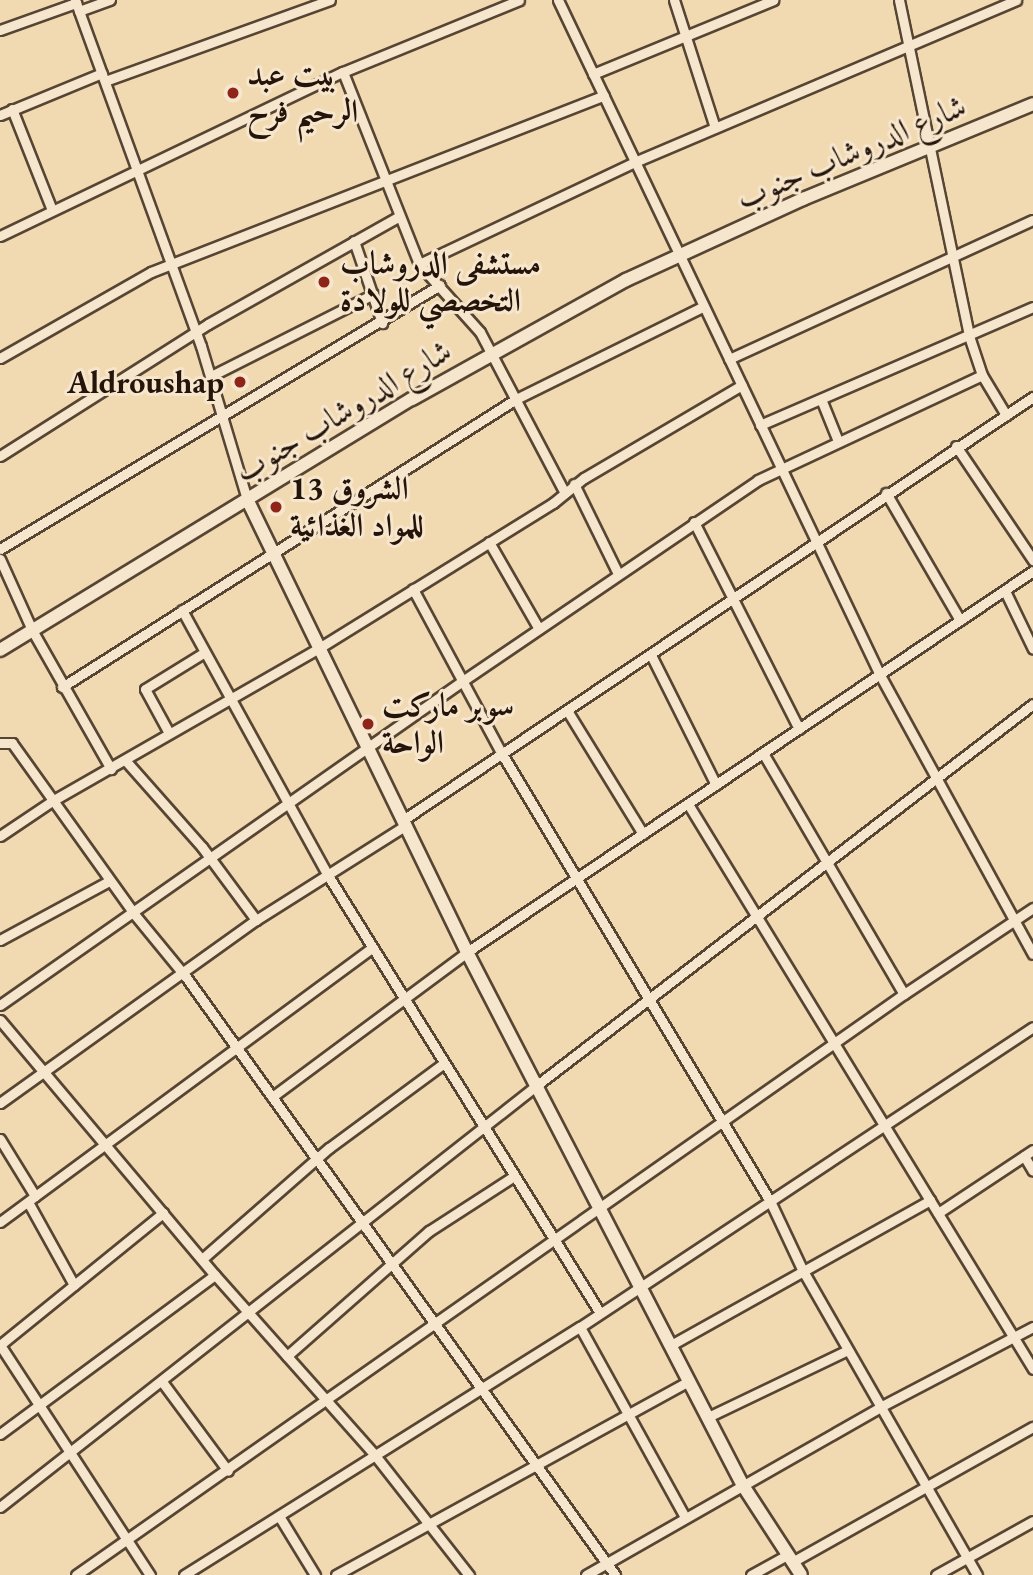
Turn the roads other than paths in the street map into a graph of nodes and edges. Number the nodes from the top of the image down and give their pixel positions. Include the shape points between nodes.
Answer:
1 (110, 0) edge
2 (330, 0) edge
3 (519, 0) edge
4 (558, 0) edge
5 (674, 0) edge
6 (773, 0) edge
7 (899, 0) edge
8 (1017, 0) edge
9 (76, 5) edge
10 (0, 30) edge
11 (686, 36) junction
12 (911, 47) junction
13 (343, 72) junction
14 (593, 74) junction
15 (104, 77) junction
16 (604, 95) junction
17 (1033, 104) edge
18 (12, 109) junction
19 (0, 115) edge
20 (715, 128) junction
21 (926, 148) junction
22 (637, 161) junction
23 (136, 169) junction
24 (383, 180) junction
25 (52, 210) junction
26 (398, 217) junction
27 (1033, 220) edge
28 (0, 236) edge
29 (354, 241) junction
30 (678, 254) junction
31 (950, 257) junction
32 (172, 264) junction
33 (419, 264) junction
34 (440, 285) junction
35 (373, 294) junction
36 (702, 307) junction
37 (1033, 307) edge
38 (382, 323) junction
39 (196, 332) junction
40 (969, 336) junction
41 (491, 353) junction
42 (0, 358) edge
43 (729, 359) junction
44 (982, 375) junction
45 (211, 376) junction
46 (742, 385) junction
47 (1033, 397) edge
48 (516, 399) junction
49 (821, 399) junction
50 (223, 415) junction
51 (1006, 415) junction
52 (760, 425) junction
53 (838, 441) junction
54 (956, 446) junction
55 (0, 456) edge
56 (780, 468) junction
57 (574, 484) junction
58 (565, 493) junction
59 (886, 493) junction
60 (247, 499) junction
61 (694, 522) junction
62 (489, 541) junction
63 (815, 542) junction
64 (0, 549) edge
65 (275, 555) junction
66 (0, 559) edge
67 (1033, 560) edge
68 (1033, 572) edge
69 (618, 574) junction
70 (413, 589) junction
71 (1005, 591) junction
72 (734, 600) junction
73 (183, 610) junction
74 (960, 621) junction
75 (539, 629) junction
76 (32, 630) junction
77 (319, 648) junction
78 (1033, 649) edge
79 (0, 650) edge
80 (205, 652) junction
81 (651, 655) junction
82 (880, 675) junction
83 (464, 680) junction
84 (62, 687) junction
85 (230, 697) junction
86 (1033, 704) edge
87 (568, 712) junction
88 (799, 729) junction
89 (169, 733) junction
90 (0, 743) edge
91 (369, 750) junction
92 (763, 753) junction
93 (502, 754) junction
94 (125, 760) junction
95 (111, 769) junction
96 (936, 779) junction
97 (716, 785) junction
98 (52, 801) junction
99 (688, 804) junction
100 (289, 805) junction
101 (404, 823) junction
102 (643, 834) junction
103 (0, 836) edge
104 (212, 859) junction
105 (828, 861) junction
106 (327, 874) junction
107 (577, 878) junction
108 (109, 881) junction
109 (1033, 908) edge
110 (135, 915) junction
111 (758, 917) junction
112 (1013, 919) junction
113 (256, 920) junction
114 (0, 940) edge
115 (372, 948) junction
116 (467, 952) junction
117 (1033, 954) edge
118 (180, 974) junction
119 (904, 994) junction
120 (651, 1000) junction
121 (405, 1001) junction
122 (0, 1005) edge
123 (0, 1020) edge
124 (1033, 1027) edge
125 (835, 1042) junction
126 (236, 1051) junction
127 (443, 1064) junction
128 (43, 1074) junction
129 (537, 1085) junction
130 (272, 1097) junction
131 (0, 1103) edge
132 (724, 1122) junction
133 (885, 1125) junction
134 (484, 1128) junction
135 (0, 1139) edge
136 (104, 1145) junction
137 (1029, 1153) edge
138 (317, 1159) junction
139 (1033, 1171) edge
140 (514, 1176) junction
141 (31, 1199) junction
142 (930, 1200) junction
143 (770, 1201) junction
144 (602, 1208) junction
145 (163, 1213) junction
146 (938, 1213) junction
147 (0, 1222) edge
148 (363, 1224) junction
149 (554, 1243) junction
150 (202, 1259) junction
151 (392, 1263) junction
152 (803, 1271) junction
153 (215, 1275) junction
154 (74, 1284) junction
155 (641, 1286) junction
156 (600, 1313) junction
157 (249, 1314) junction
158 (435, 1325) junction
159 (1033, 1327) edge
160 (580, 1328) junction
161 (1013, 1338) junction
162 (0, 1345) edge
163 (671, 1345) junction
164 (848, 1350) junction
165 (287, 1356) junction
166 (1033, 1369) edge
167 (689, 1381) junction
168 (163, 1383) junction
169 (481, 1387) junction
170 (326, 1401) junction
171 (38, 1406) junction
172 (880, 1407) junction
173 (626, 1416) junction
174 (708, 1417) junction
175 (1033, 1427) edge
176 (0, 1434) edge
177 (374, 1454) junction
178 (69, 1455) junction
179 (538, 1466) junction
180 (228, 1471) junction
181 (743, 1484) junction
182 (927, 1486) junction
183 (0, 1507) edge
184 (279, 1516) junction
185 (685, 1517) junction
186 (1033, 1521) edge
187 (429, 1524) junction
188 (128, 1541) junction
189 (790, 1558) junction
190 (966, 1558) junction
191 (607, 1563) junction
192 (467, 1574) edge
193 (76, 1575) edge
194 (150, 1575) edge
195 (184, 1575) edge
196 (315, 1575) edge
197 (336, 1575) edge
198 (586, 1575) edge
199 (615, 1575) edge
200 (751, 1575) edge
201 (801, 1575) edge
202 (936, 1575) edge
203 (976, 1575) edge

1 - 9 street
2 - 15 street
3 - 13 street
4 - 14 street
5 - 11 street
6 - 11 street
7 - 12 street
8 - 12 street
9 - 10 street
9 - 15 street
11 - 14 street
11 - 20 street
12 - 20 street
12 - 21 street
13 - 23 street
13 - 24 street
14 - 16 street
15 - 18 street
15 - 23 street
16 - 22 street
16 - 24 street
17 - 21 street, شارع الدروشاب جنوب
18 - 19 street
18 - 25 street
20 - 22 street
21 - 30 street, شارع الدروشاب جنوب
21 - 31 street
22 - 30 street
22 - 33 street
23 - 25 street
23 - 32 street
24 - 26 street
24 - 32 street
25 - 28 street
26 - 29 street
26 - 33 street
27 - 31 street
29 - 35 street
29 - 39 street
30 - 36 street
30 - 41 street, شارع الدروشاب جنوب
31 - 40 street
31 - 43 street
32 - 39 street
32 - 42 street via 131,282
33 - 34 street
34 - 38 street
34 - 41 street
35 - 38 street
35 - 45 street
36 - 43 street
36 - 48 street
37 - 40 street
38 - 50 street
39 - 45 street
39 - 55 street
40 - 44 street
40 - 49 street
41 - 48 street
41 - 60 street, شارع الدروشاب جنوب
43 - 46 street
44 - 51 street
44 - 53 street
45 - 50 street
46 - 52 street
46 - 57 street
47 - 51 street
48 - 58 street
48 - 65 street
49 - 52 street
49 - 53 street
50 - 60 street
50 - 64 street
51 - 54 street
52 - 56 street
53 - 56 street
54 - 59 street
54 - 67 street
56 - 61 street
56 - 63 street
57 - 58 street
57 - 69 street
58 - 62 street
59 - 63 street
59 - 74 street
60 - 65 street
60 - 76 street, شارع الدروشاب جنوب
61 - 69 street
61 - 72 street
62 - 70 street
62 - 75 street
63 - 72 street
63 - 82 street
65 - 73 street
65 - 77 street
66 - 76 street
68 - 71 street
69 - 75 street
70 - 77 street
70 - 83 street
71 - 74 street
71 - 78 street
72 - 81 street
72 - 88 street
73 - 80 street
73 - 84 street
74 - 82 street
75 - 83 street
76 - 79 street, شارع الدروشاب جنوب
76 - 84 street
77 - 85 street
77 - 91 street
80 - 85 street
80 - 89 street via 145,689
81 - 87 street
81 - 97 street
82 - 88 street
82 - 96 street
83 - 91 street
83 - 93 street
84 - 95 street
85 - 89 street
85 - 100 street
86 - 96 street
87 - 93 street
87 - 102 street
88 - 92 street
89 - 94 street
90 - 98 street via 12,743
91 - 100 street
91 - 101 street
92 - 97 street
92 - 105 street
93 - 101 street
93 - 107 street
94 - 95 street
94 - 104 street
95 - 98 street
96 - 105 street
96 - 112 street
97 - 99 street
98 - 103 street
98 - 108 street
99 - 102 street
99 - 111 street
100 - 104 street
100 - 106 street
101 - 106 street
101 - 116 street
102 - 107 street
104 - 110 street
104 - 113 street
105 - 111 street
105 - 119 street
106 - 113 street
106 - 115 street
107 - 116 street
107 - 120 street
108 - 110 street
108 - 114 street
109 - 112 street
110 - 118 street
110 - 122 street
111 - 120 street
111 - 125 street
112 - 117 street
112 - 119 street
113 - 118 street
115 - 121 street
115 - 126 street
116 - 121 street
116 - 129 street
118 - 126 street
118 - 128 street
119 - 125 street
120 - 129 street
120 - 132 street
121 - 127 street
121 - 130 street
123 - 128 street
124 - 133 street
125 - 132 street
125 - 133 street
126 - 130 street
126 - 136 street
127 - 134 street
127 - 138 street
128 - 131 street
128 - 136 street
129 - 134 street
129 - 144 street
130 - 138 street
132 - 143 street
132 - 144 street
133 - 142 street
133 - 143 street
134 - 140 street
134 - 148 street
135 - 141 street
136 - 141 street
136 - 145 street
137 - 139 street
137 - 146 street
138 - 148 street
138 - 150 street
140 - 149 street
140 - 151 street via 458,1208
141 - 147 street
141 - 154 street
142 - 146 street
142 - 152 street
143 - 152 street
143 - 155 street
144 - 149 street
144 - 155 street
145 - 150 street
145 - 154 street
146 - 161 street
148 - 151 street
148 - 157 street
149 - 156 street
149 - 158 street
150 - 153 street
151 - 158 street
151 - 165 street
152 - 163 street
152 - 164 street
153 - 157 street
153 - 171 street
154 - 162 street
155 - 156 street
155 - 163 street
156 - 160 street
157 - 165 street
157 - 168 street
158 - 169 street
158 - 170 street
159 - 161 street
160 - 169 street
160 - 173 street
161 - 166 street
161 - 172 street
162 - 171 street
163 - 167 street
164 - 172 street
164 - 174 street
165 - 170 street
167 - 173 street
167 - 174 street
168 - 178 street
168 - 180 street
169 - 177 street
169 - 179 street
170 - 177 street
170 - 180 street
171 - 176 street
171 - 178 street
172 - 181 street
172 - 182 street
173 - 179 street
173 - 185 street
174 - 181 street
175 - 182 street
177 - 184 street
177 - 187 street
178 - 183 street
178 - 188 street
179 - 187 street
179 - 191 street
180 - 188 street
181 - 185 street
181 - 189 street
182 - 189 street
182 - 190 street
184 - 195 street
184 - 196 street
185 - 191 street
186 - 190 street
187 - 192 street
187 - 197 street
188 - 193 street
188 - 194 street
189 - 200 street
189 - 201 street
190 - 202 street
190 - 203 street
191 - 198 street
191 - 199 street

